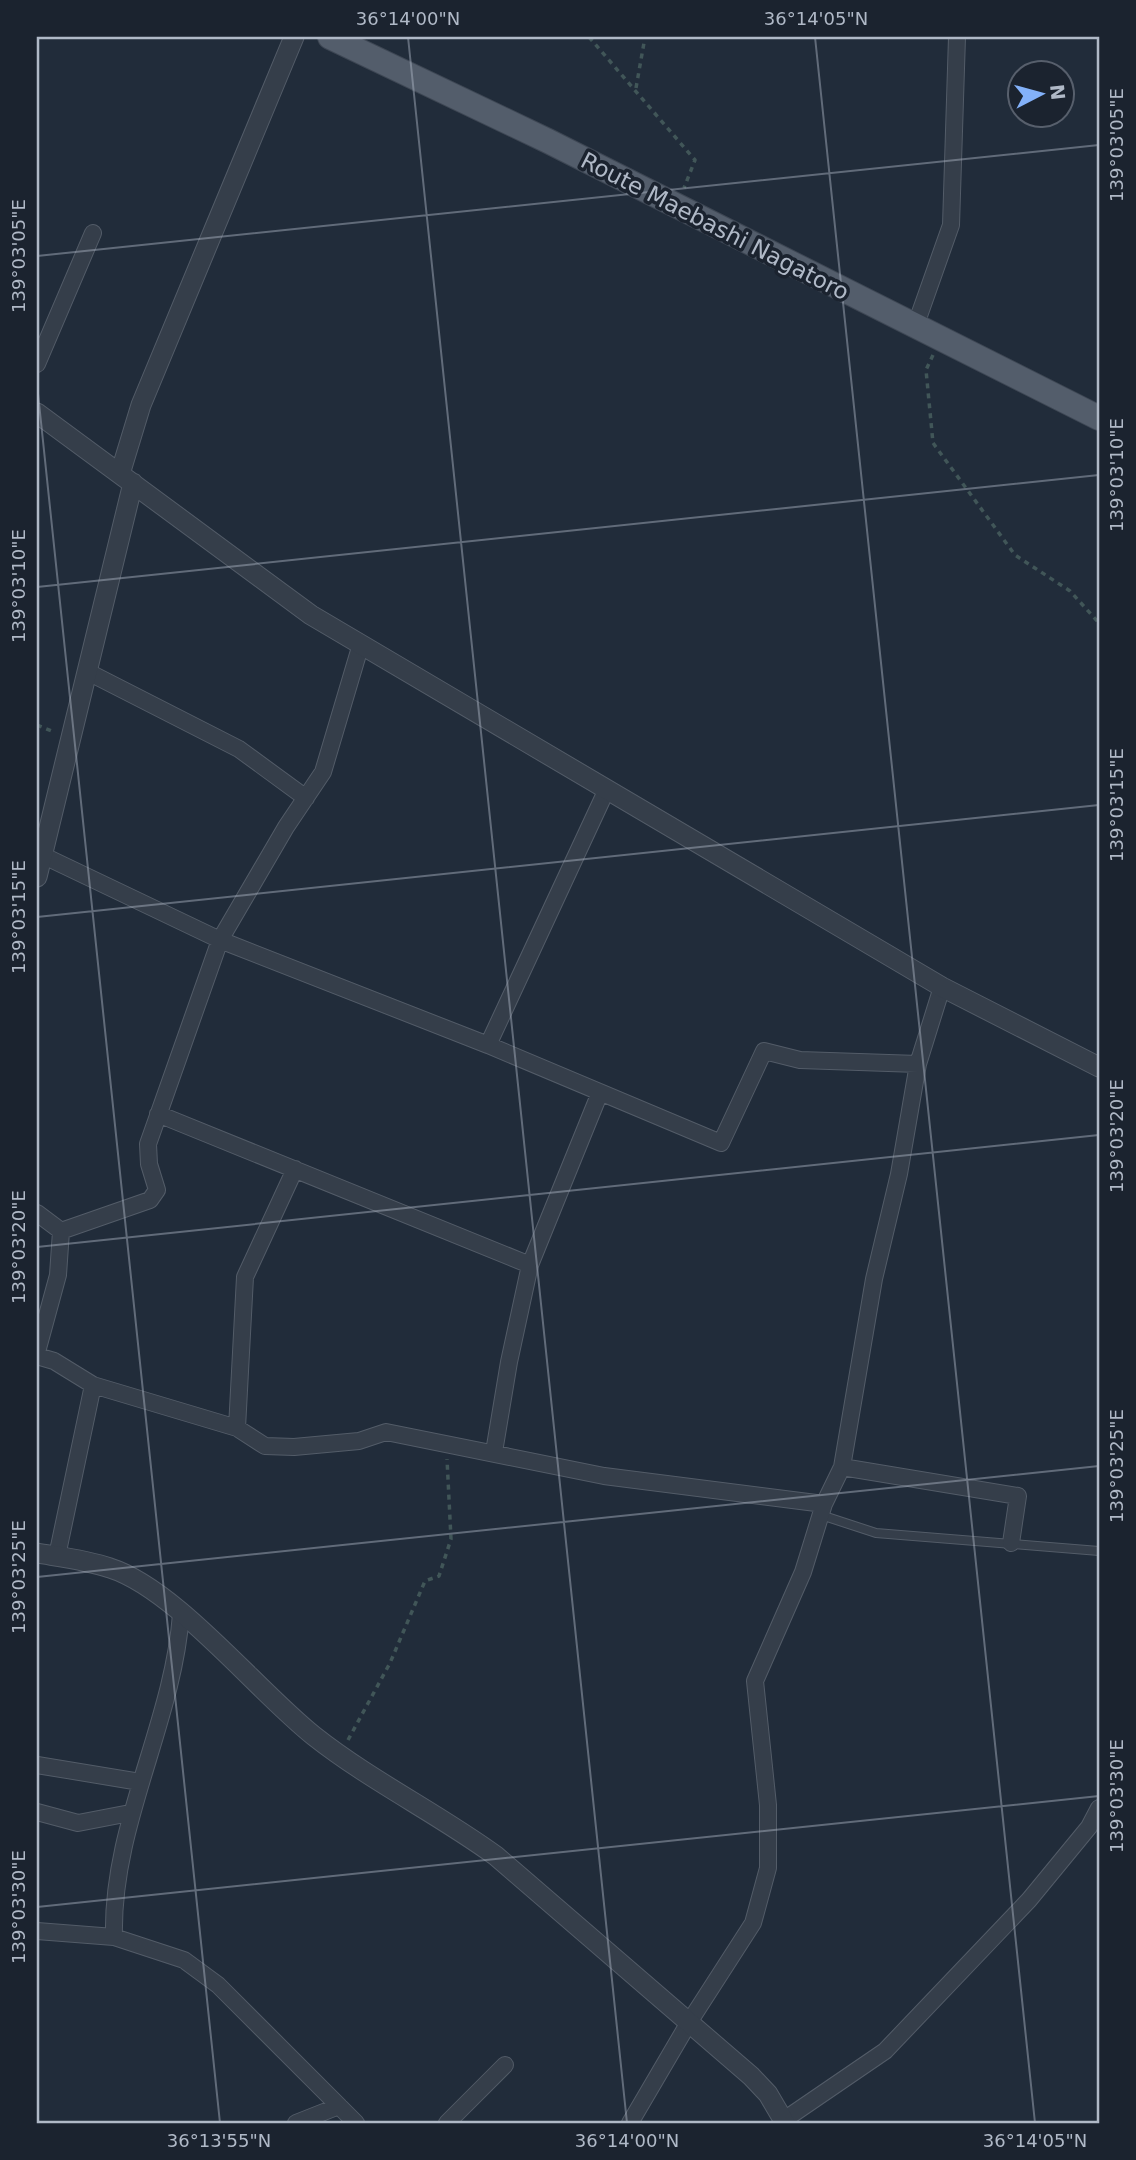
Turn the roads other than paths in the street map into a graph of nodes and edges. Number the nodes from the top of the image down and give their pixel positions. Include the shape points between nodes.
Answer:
1 (294, 37) edge
2 (330, 37) edge
3 (957, 37) edge
4 (93, 233) dead end
5 (915, 327) junction
6 (37, 364) edge
7 (37, 413) edge
8 (1099, 418) edge
9 (127, 479) junction
10 (362, 643) junction
11 (88, 672) junction
12 (607, 789) junction
13 (306, 797) junction
14 (44, 856) junction
15 (37, 877) edge
16 (220, 940) junction
17 (942, 987) junction
18 (488, 1045) junction
19 (918, 1064) junction
20 (1099, 1067) edge
21 (599, 1095) junction
22 (158, 1114) junction
23 (295, 1169) junction
24 (37, 1213) edge
25 (61, 1231) junction
26 (530, 1265) junction
27 (37, 1354) edge
28 (93, 1385) junction
29 (237, 1428) junction
30 (494, 1452) junction
31 (842, 1466) junction
32 (822, 1509) junction
33 (1011, 1543) junction
34 (1099, 1550) edge
35 (37, 1553) edge
36 (57, 1556) junction
37 (181, 1614) junction
38 (37, 1765) edge
39 (139, 1782) junction
40 (1099, 1808) edge
41 (37, 1812) edge
42 (130, 1813) junction
43 (37, 1931) edge
44 (114, 1937) junction
45 (688, 2024) junction
46 (505, 2065) dead end
47 (339, 2106) junction
48 (784, 2122) edge
49 (296, 2123) edge
50 (356, 2123) edge
51 (447, 2123) edge
52 (630, 2123) edge

1 - 9 street via 141,405
2 - 5 main road, Route Maebashi Nagatoro via 548,141
3 - 5 street via 951,225
4 - 6 street
5 - 8 main road, Route Maebashi Nagatoro
7 - 9 street
9 - 10 street via 311,615
9 - 11 street
10 - 12 street
10 - 13 street via 323,772
11 - 13 street via 239,749
11 - 14 street
12 - 17 street
12 - 18 street
13 - 16 street
14 - 15 street
14 - 16 street
16 - 18 street
16 - 22 street
17 - 19 street
17 - 20 street
18 - 21 street
19 - 21 street via 800,1060 764,1051 721,1143
19 - 31 street
21 - 26 street
22 - 23 street
22 - 25 street via 148,1144 157,1191 150,1200
23 - 26 street
23 - 29 street via 245,1277
24 - 25 street
25 - 27 street via 58,1275
26 - 30 street
27 - 28 street
28 - 29 street
28 - 36 street
29 - 30 street via 265,1446 359,1441 386,1432
30 - 32 street via 604,1476
31 - 32 street
31 - 33 street via 1018,1496
32 - 33 lane via 876,1533
32 - 45 street via 803,1572 768,1647 754,1690 768,1805 768,1868 753,1923
33 - 34 lane
35 - 36 street
36 - 37 street via 111,1568
37 - 39 street via 178,1648
37 - 45 street via 311,1734 496,1856
38 - 39 street
39 - 42 street
40 - 48 street via 1089,1827 1029,1900 885,2051
41 - 42 street via 78,1823
42 - 44 street via 113,1909
43 - 44 street
44 - 47 street via 184,1960 218,1985
45 - 48 street via 768,2094
45 - 52 street
46 - 51 street
47 - 49 street
47 - 50 street

